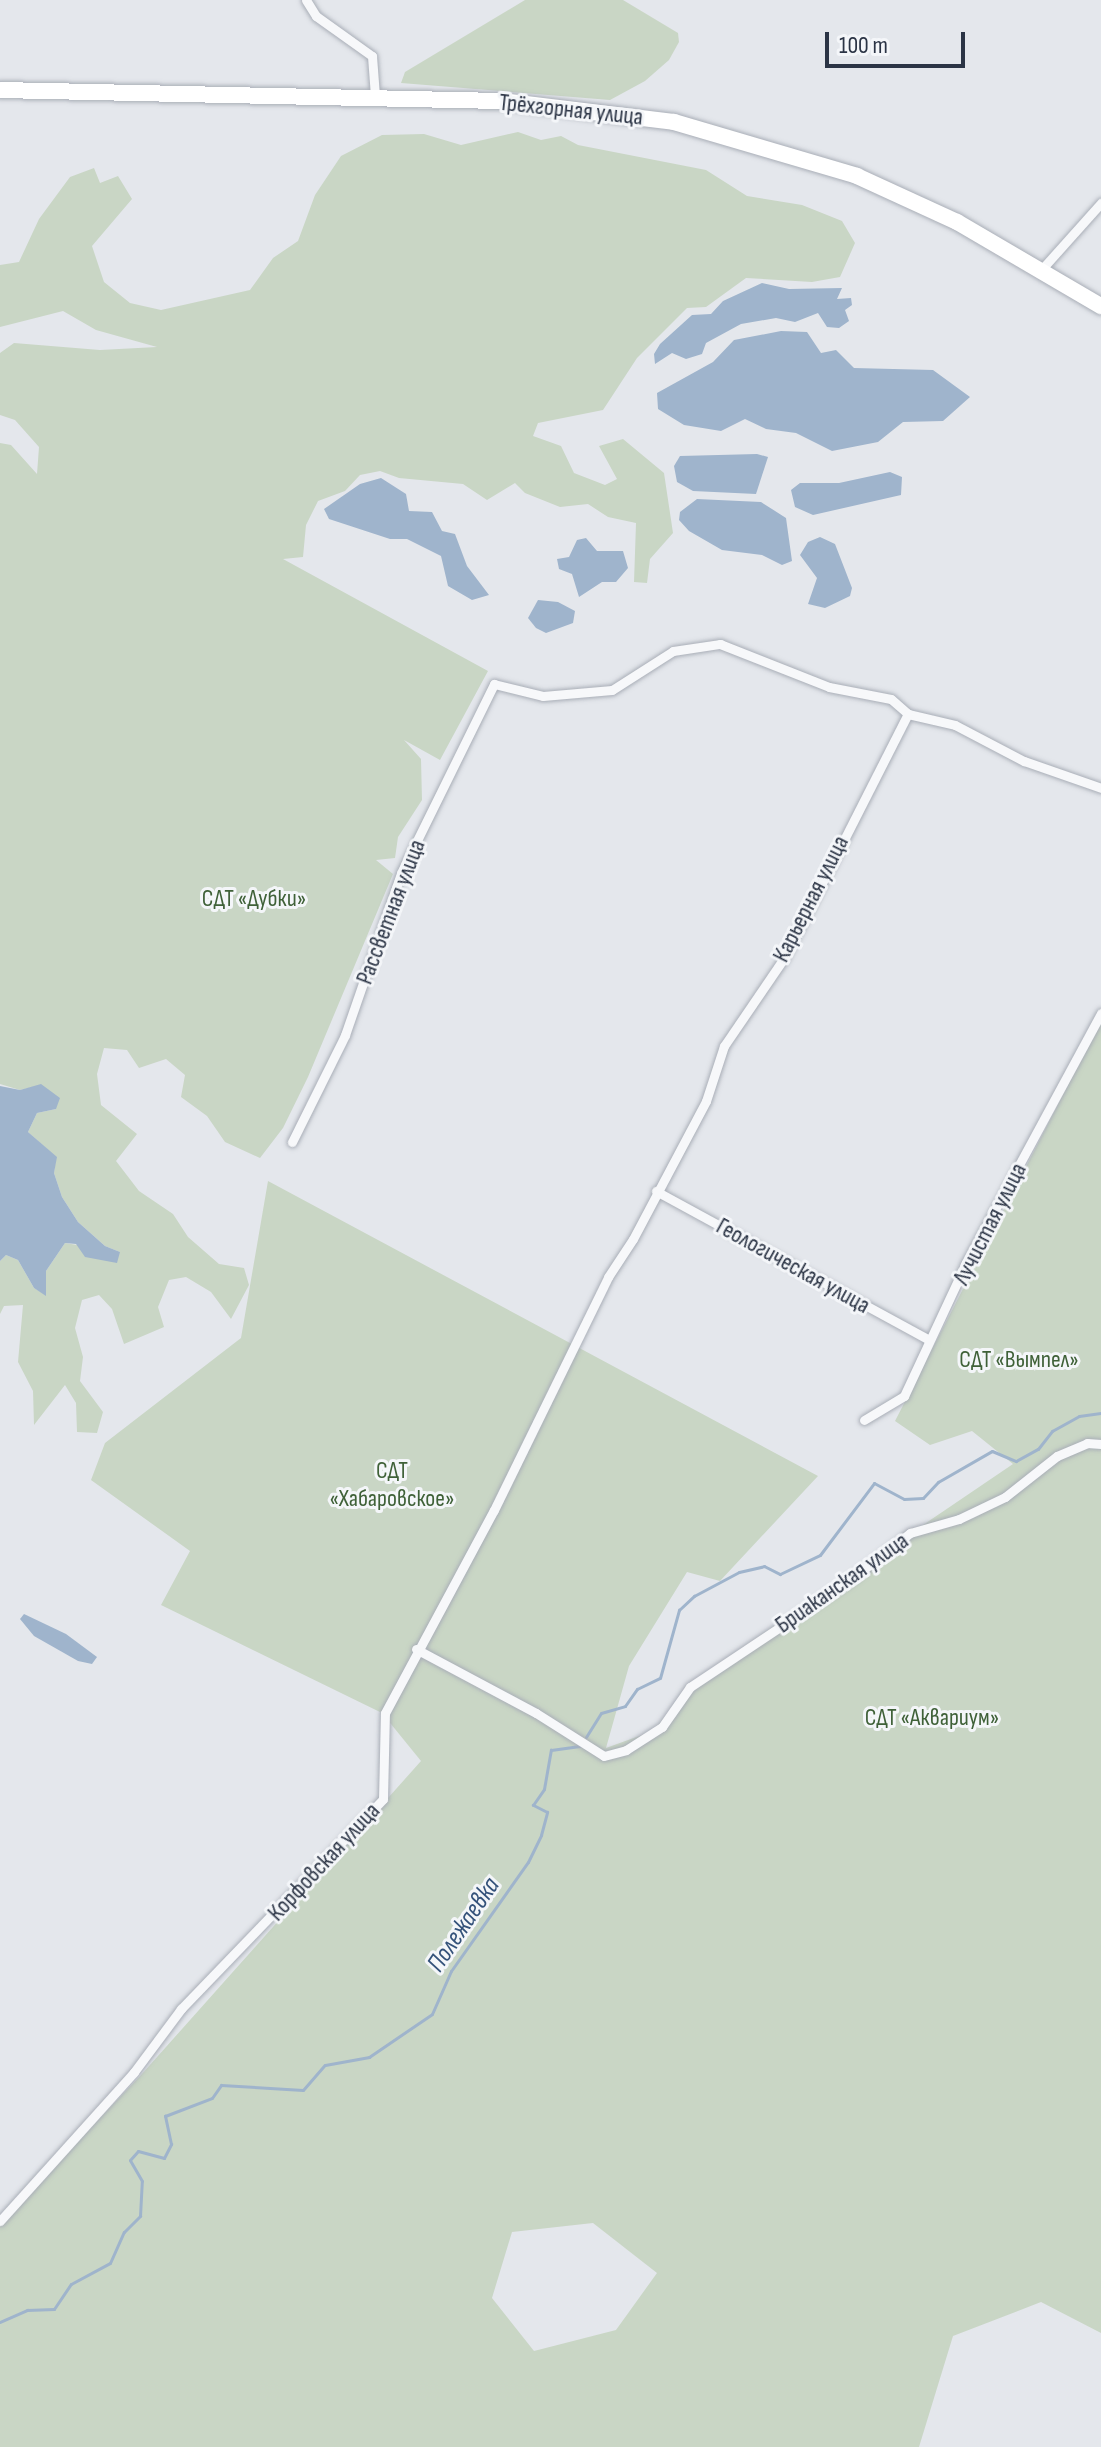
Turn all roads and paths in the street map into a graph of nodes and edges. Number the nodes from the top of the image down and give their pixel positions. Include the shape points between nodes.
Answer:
1 (306, 0) edge
2 (0, 90) edge
3 (375, 96) junction
4 (1101, 203) edge
5 (1042, 269) junction
6 (1101, 306) edge
7 (908, 714) junction
8 (1101, 788) edge
9 (1101, 1013) edge
10 (292, 1142) dead end
11 (656, 1191) junction
12 (592, 1308) joint
13 (929, 1340) junction
14 (864, 1420) dead end
15 (1101, 1444) edge
16 (416, 1649) junction
17 (0, 2221) edge

1 - 3 street via 320,20 372,56 378,74
2 - 3 highway, Трёхгорная улица
3 - 5 highway, Трёхгорная улица via 546,104 674,122 857,176
4 - 5 street
5 - 6 highway, Трёхгорная улица
7 - 8 street via 955,725 1024,761
7 - 10 street, Рассветная улица via 891,699 829,687 720,644 673,651 612,690 543,696 494,684 401,873 345,1035
7 - 11 street, Карьерная улица via 784,958 724,1046 706,1101
9 - 13 street, Лучистая улица
11 - 12 street, Карьерная улица
11 - 13 street, Геологическая улица
12 - 16 street, Корфовская улица via 494,1510
13 - 14 street, Лучистая улица via 904,1396
15 - 16 street, Бриаканская улица via 1087,1443 1057,1456 1005,1497 959,1519 910,1533 860,1573 690,1687 676,1713 648,1738 604,1756
16 - 17 street, Корфовская улица via 385,1713 383,1799 181,2009 134,2072

